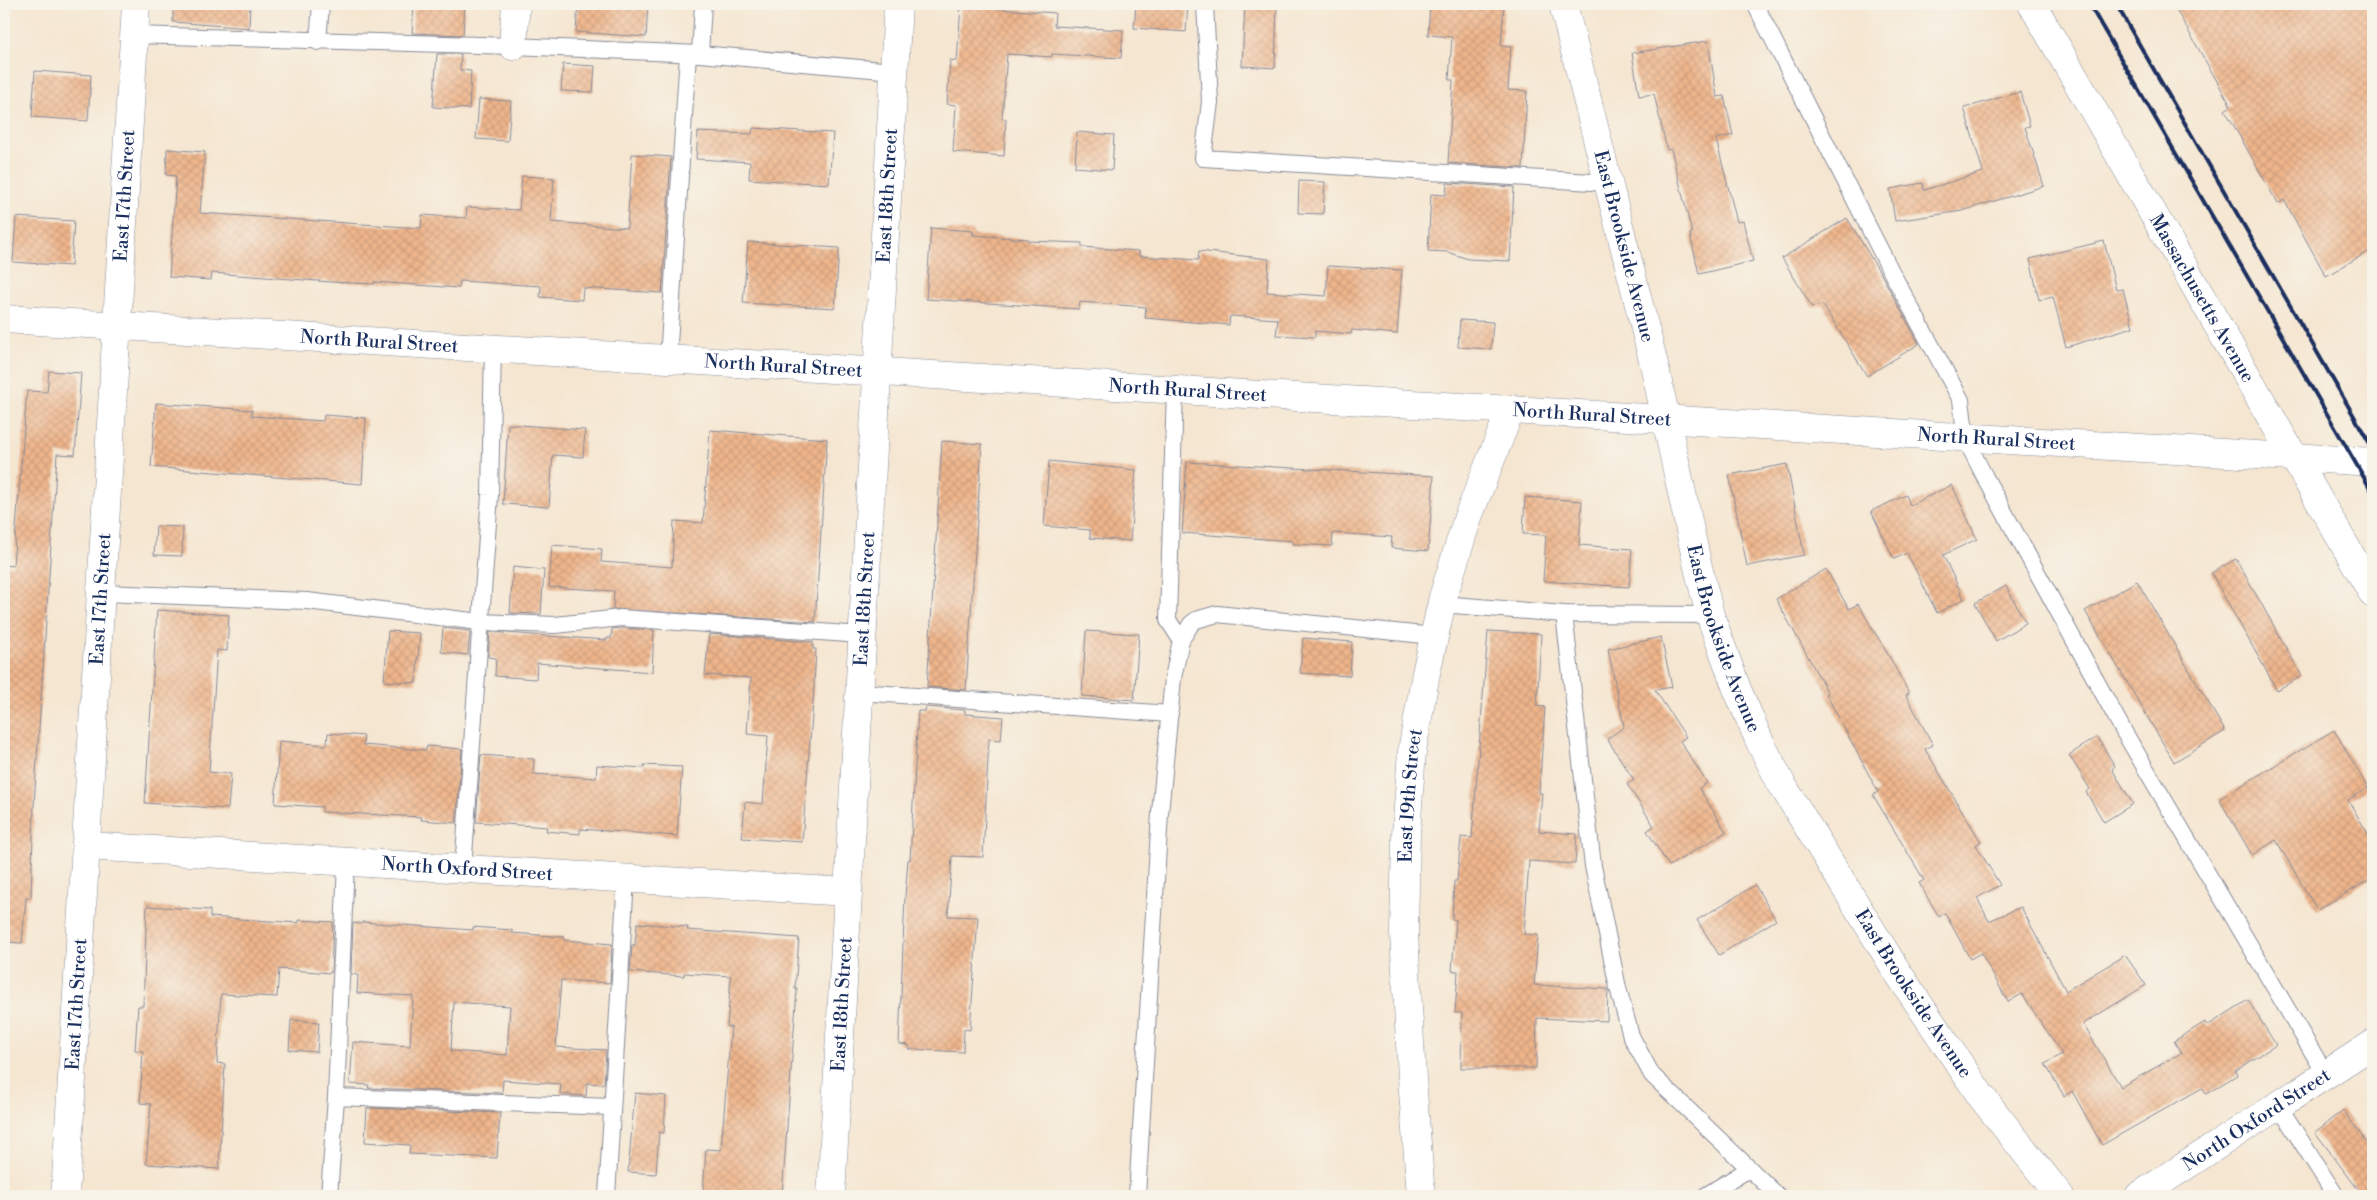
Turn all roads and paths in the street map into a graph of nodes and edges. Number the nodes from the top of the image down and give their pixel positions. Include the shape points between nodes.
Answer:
1 (136, 4) edge
2 (321, 4) edge
3 (516, 4) edge
4 (703, 4) edge
5 (898, 4) edge
6 (1205, 4) edge
7 (1564, 4) edge
8 (1755, 4) edge
9 (2032, 4) edge
10 (134, 35) junction
11 (318, 42) junction
12 (514, 46) junction
13 (694, 54) junction
14 (894, 71) junction
15 (1609, 183) junction
16 (4, 319) edge
17 (119, 326) junction
18 (493, 348) junction
19 (668, 359) junction
20 (876, 371) junction
21 (1175, 389) junction
22 (1511, 409) junction
23 (1667, 418) junction
24 (1965, 436) junction
25 (2295, 457) junction
26 (2373, 462) edge
27 (102, 593) junction
28 (2373, 594) edge
29 (1441, 604) junction
30 (1564, 614) junction
31 (1710, 615) junction
32 (480, 622) junction
33 (862, 635) junction
34 (1434, 636) junction
35 (1181, 640) junction
36 (859, 692) junction
37 (1170, 714) junction
38 (87, 846) junction
39 (346, 862) junction
40 (464, 869) junction
41 (626, 878) junction
42 (848, 892) junction
43 (2373, 1044) edge
44 (2326, 1075) junction
45 (336, 1097) junction
46 (2278, 1105) junction
47 (612, 1107) junction
48 (1749, 1169) junction
49 (65, 1196) edge
50 (329, 1196) edge
51 (607, 1196) edge
52 (831, 1196) edge
53 (1137, 1196) edge
54 (1422, 1196) edge
55 (1705, 1196) edge
56 (1778, 1196) edge
57 (2060, 1196) edge
58 (2139, 1196) edge
59 (2336, 1196) edge

1 - 10 street, East 17th Street
2 - 11 lane
3 - 12 street
4 - 13 lane
5 - 14 street, East 18th Street
6 - 15 lane via 1210,102 1204,158
7 - 15 street, East Brookside Avenue
8 - 24 lane via 1893,275 1961,400
9 - 25 street, Massachusetts Avenue
10 - 11 lane
10 - 17 street, East 17th Street
11 - 12 lane
12 - 13 lane
13 - 14 lane
13 - 19 lane
14 - 20 street, East 18th Street
15 - 23 street, East Brookside Avenue
16 - 17 street, North Rural Street
17 - 18 street, North Rural Street
17 - 27 street, East 17th Street
18 - 19 street, North Rural Street
18 - 32 lane via 490,495
19 - 20 street, North Rural Street
20 - 21 street, North Rural Street
20 - 33 street, East 18th Street
21 - 22 street, North Rural Street
21 - 35 lane via 1168,620
22 - 23 street, North Rural Street
22 - 29 street, East 19th Street via 1468,517
23 - 24 street, North Rural Street
23 - 31 street, East Brookside Avenue
24 - 25 street, North Rural Street
24 - 44 lane via 2123,730
25 - 26 street, North Rural Street
25 - 28 street, Massachusetts Avenue
27 - 32 lane via 308,602
27 - 38 street, East 17th Street
29 - 30 lane
29 - 34 street, East 19th Street
30 - 31 lane
30 - 48 lane via 1593,866 1631,1036 1652,1074
31 - 57 street, East Brookside Avenue via 1736,689 1785,790 1937,1032 1981,1096
32 - 33 lane via 555,625 621,618
32 - 40 lane
33 - 36 street, East 18th Street
34 - 35 lane via 1217,614 1196,620
34 - 54 street, East 19th Street via 1412,751 1404,913 1411,1069
35 - 37 lane
36 - 37 lane
36 - 42 street, East 18th Street
37 - 53 lane via 1160,823
38 - 39 street, North Oxford Street
38 - 49 street, East 17th Street
39 - 40 street, North Oxford Street
39 - 45 lane
40 - 41 street, North Oxford Street
41 - 42 street, North Oxford Street
41 - 47 lane
42 - 52 street, East 18th Street
43 - 44 street, North Oxford Street
44 - 46 street, North Oxford Street
45 - 47 lane
45 - 50 lane
46 - 58 street, North Oxford Street
46 - 59 lane
47 - 51 lane
48 - 55 lane
48 - 56 lane

